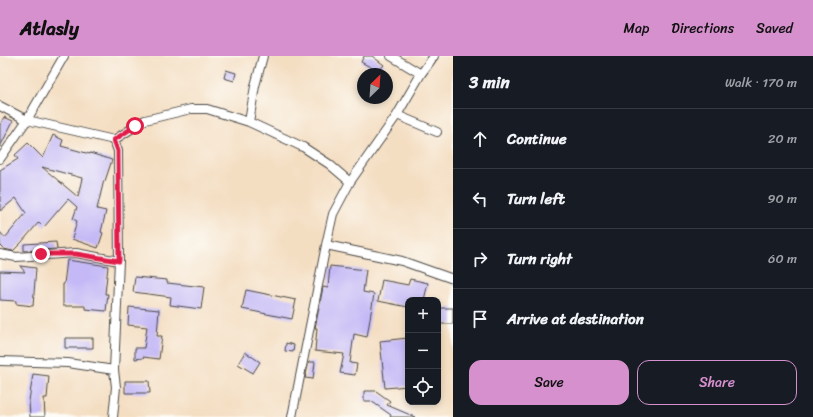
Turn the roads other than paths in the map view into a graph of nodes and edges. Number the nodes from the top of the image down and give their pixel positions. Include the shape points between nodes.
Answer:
1 (64, 56) edge
2 (263, 56) edge
3 (391, 56) edge
4 (434, 56) edge
5 (421, 74) junction
6 (0, 106) edge
7 (397, 115) junction
8 (27, 120) junction
9 (249, 122) junction
10 (437, 132) dead end
11 (114, 140) junction
12 (0, 159) edge
13 (350, 182) junction
14 (326, 245) junction
15 (0, 254) edge
16 (119, 261) junction
17 (453, 279) edge
18 (0, 361) edge
19 (114, 370) junction
20 (113, 417) edge
21 (292, 417) edge

1 - 8 street
2 - 9 street
3 - 5 street
4 - 5 street
5 - 7 street
6 - 8 street
7 - 10 street
7 - 13 street
8 - 11 street
8 - 12 street
9 - 11 street via 207,109 192,109 145,120
9 - 13 street via 303,147
11 - 16 street via 118,151
13 - 14 street via 333,214
14 - 17 street via 402,260
14 - 21 street
15 - 16 street via 76,254
16 - 19 street
18 - 19 street via 68,363
19 - 20 street via 116,386

